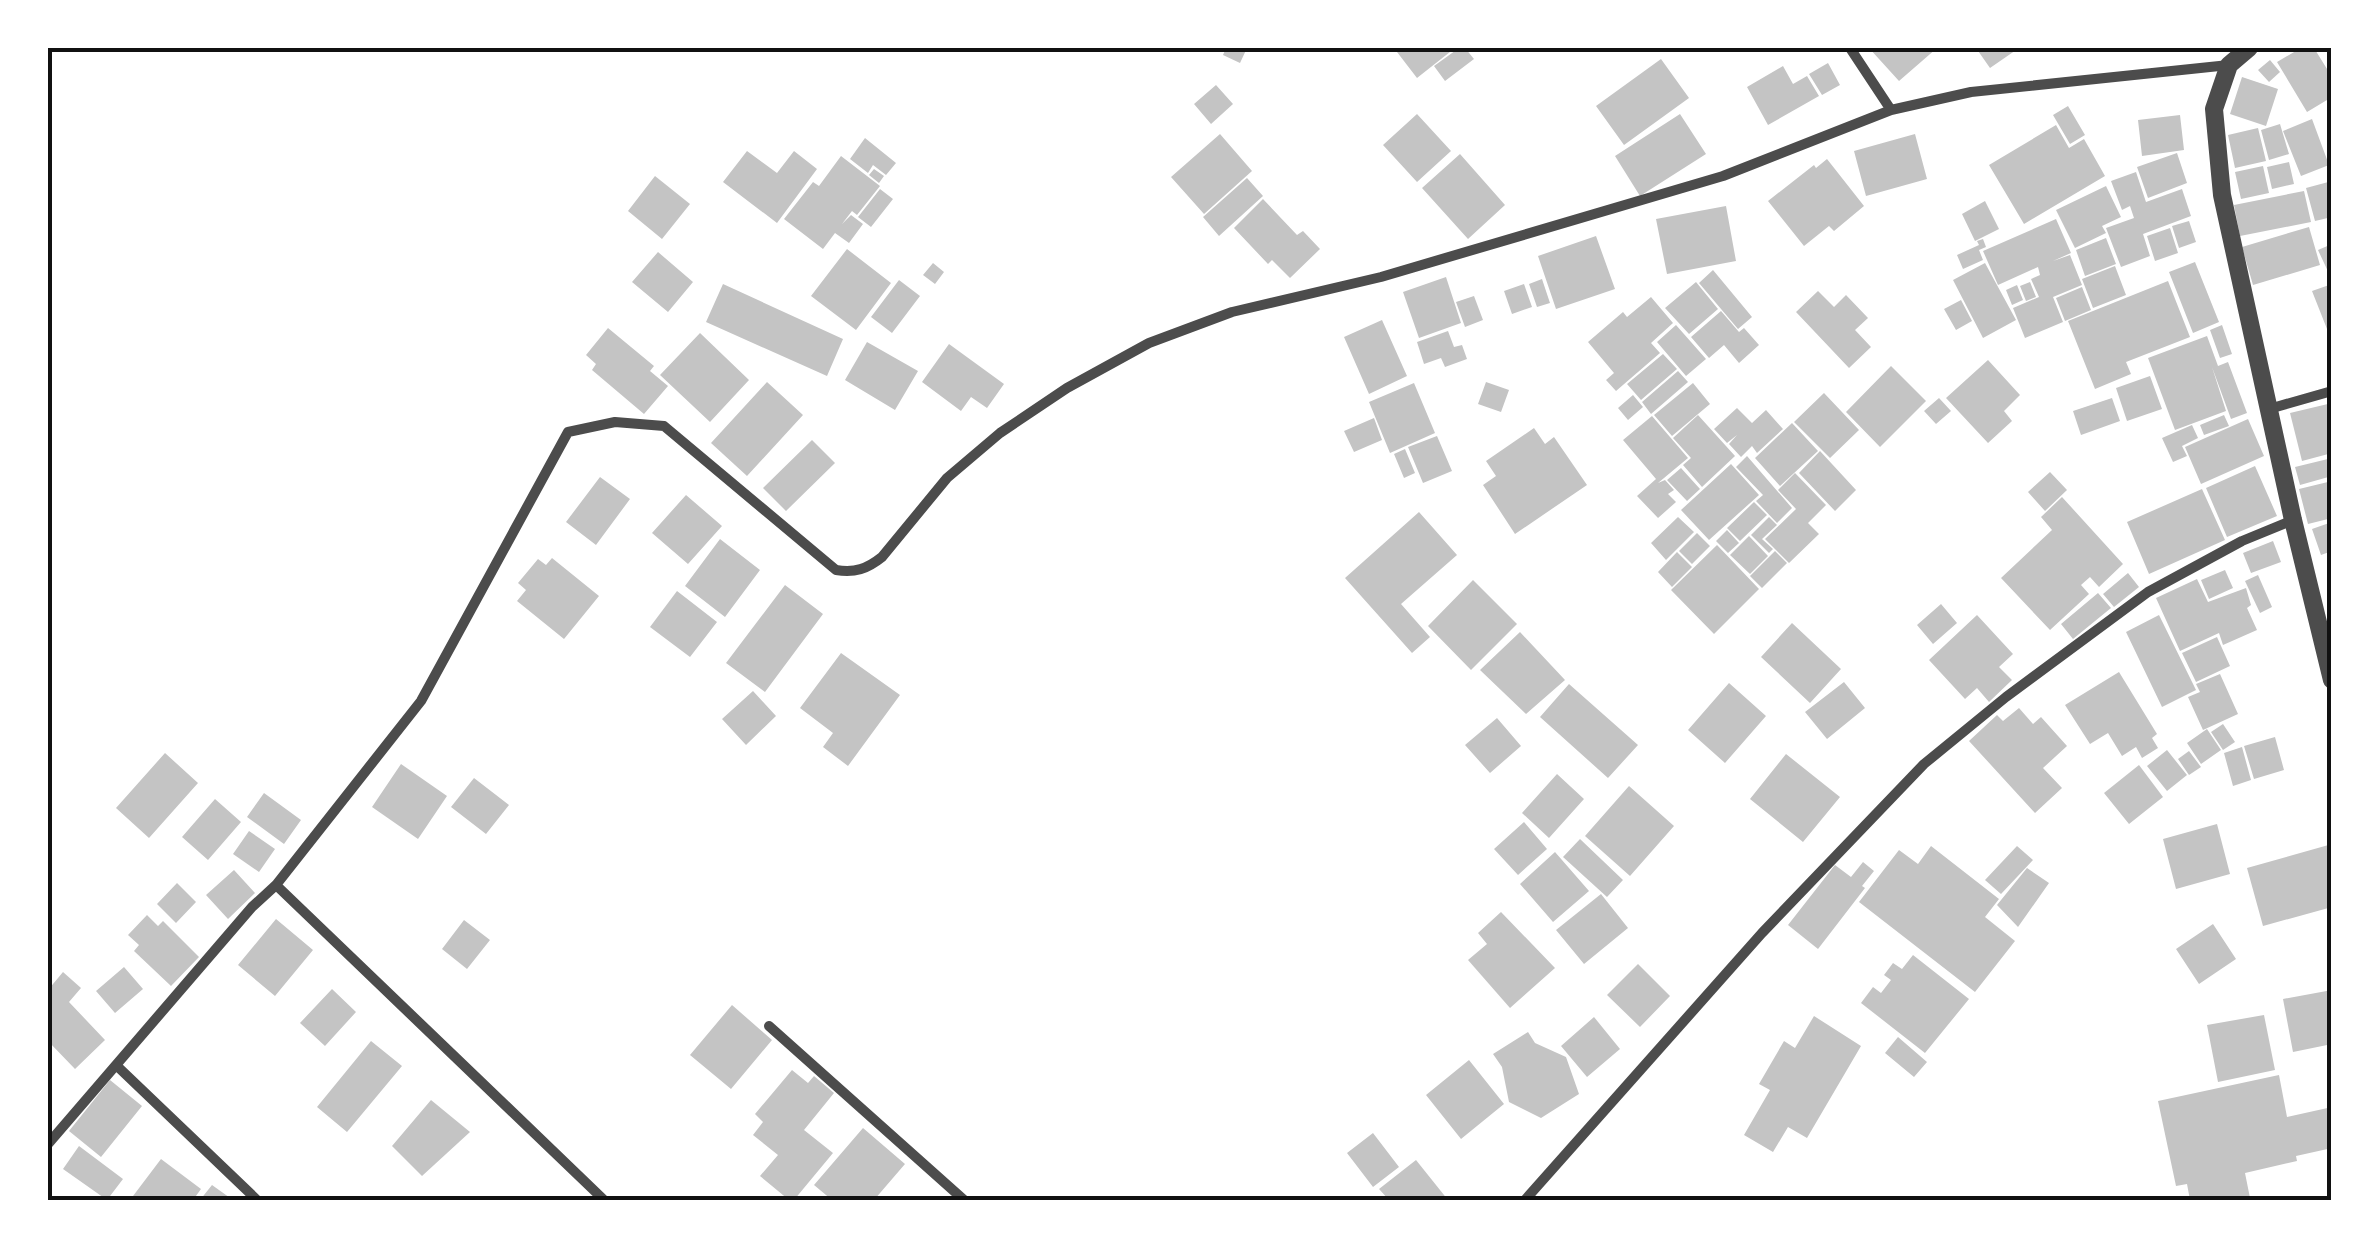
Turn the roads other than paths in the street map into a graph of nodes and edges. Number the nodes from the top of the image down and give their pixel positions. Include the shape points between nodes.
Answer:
1 (1850, 48) edge
2 (2249, 48) edge
3 (2228, 64) junction
4 (1891, 110) junction
5 (2332, 392) edge
6 (2269, 409) junction
7 (2293, 520) junction
8 (2332, 680) edge
9 (276, 885) junction
10 (769, 1026) dead end
11 (117, 1066) junction
12 (48, 1144) edge
13 (257, 1200) edge
14 (604, 1200) edge
15 (964, 1200) edge
16 (1525, 1200) edge

1 - 4 street
2 - 3 street
3 - 4 street via 1972,92
3 - 6 street via 2214,109 2222,195
4 - 9 street via 1724,176 1232,312 1149,343 1000,433 948,478 882,556 852,572 836,570 664,426 615,422 568,432 421,701
5 - 6 street
6 - 7 street
7 - 8 street
7 - 16 street via 2148,592 1924,764 1762,933
9 - 11 street
9 - 14 street
10 - 15 street
11 - 12 street
11 - 13 street

